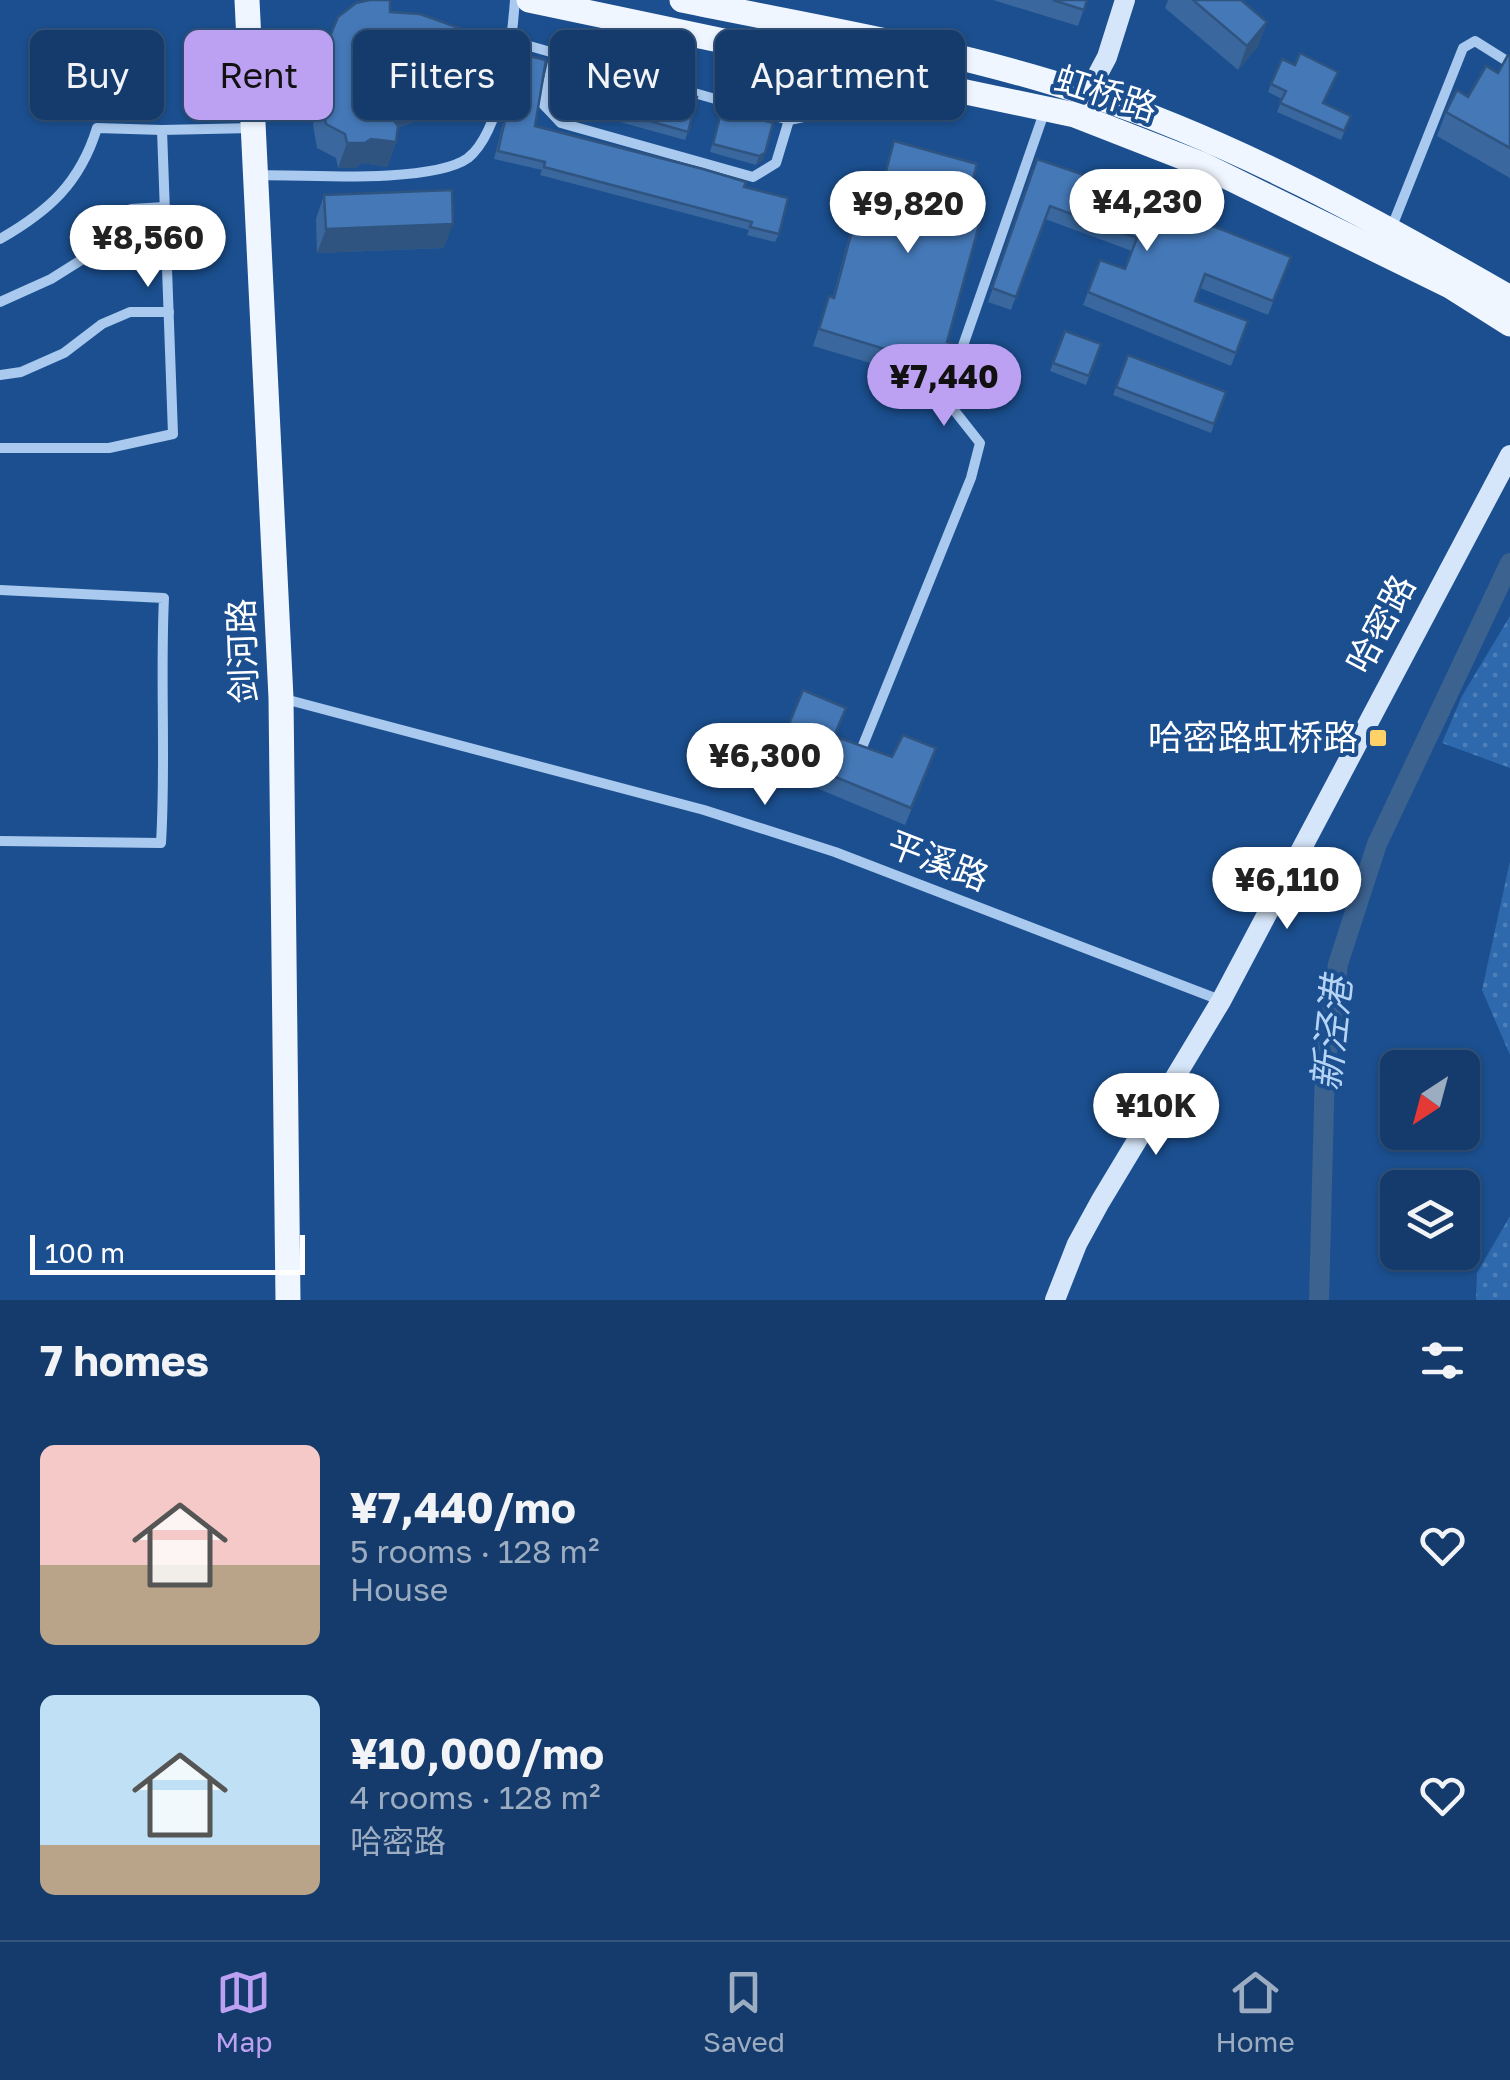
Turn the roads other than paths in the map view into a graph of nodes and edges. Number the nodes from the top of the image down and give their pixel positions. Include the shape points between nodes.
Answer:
1 (248, 0) edge
2 (515, 0) edge
3 (530, 0) edge
4 (682, 0) edge
5 (1125, 0) edge
6 (513, 30) edge
7 (715, 39) edge
8 (1510, 62) edge
9 (550, 75) edge
10 (965, 92) edge
11 (1081, 104) junction
12 (1045, 109) junction
13 (550, 111) edge
14 (491, 120) edge
15 (558, 120) edge
16 (789, 120) edge
17 (254, 128) junction
18 (162, 130) junction
19 (256, 175) junction
20 (165, 208) junction
21 (1391, 230) junction
22 (0, 239) edge
23 (1510, 298) edge
24 (0, 302) edge
25 (168, 312) junction
26 (1510, 324) edge
27 (0, 375) edge
28 (0, 448) edge
29 (1510, 454) edge
30 (0, 590) edge
31 (281, 698) junction
32 (859, 755) edge
33 (0, 841) edge
34 (1221, 1001) junction
35 (288, 1300) edge
36 (1055, 1300) edge

1 - 17 main road, 剑河路
2 - 6 street
3 - 7 main road, 虹桥路
4 - 11 main road, 虹桥路 via 922,50
5 - 11 street via 1107,57
8 - 21 street via 1475,41 1464,48
9 - 13 street via 543,104
10 - 12 main road, 虹桥路
11 - 12 main road, 虹桥路
11 - 21 main road, 虹桥路 via 1210,142
11 - 26 main road, 虹桥路 via 1450,286
12 - 32 street via 950,383 954,410 980,442 971,478
14 - 19 street via 467,159 434,170
15 - 16 street via 753,177 776,163
17 - 18 street
17 - 19 main road, 剑河路
18 - 20 street
18 - 22 street via 97,128 89,155 66,188 37,218
19 - 31 main road, 剑河路
20 - 24 street via 131,209 86,257
20 - 25 street
21 - 23 main road, 虹桥路
25 - 27 street via 130,312 64,353
25 - 28 street via 172,434 110,448
29 - 34 street, 哈密路
30 - 33 street via 164,598 165,781 161,843
31 - 34 street, 平溪路 via 704,810 835,852
31 - 35 main road, 剑河路
34 - 36 street, 哈密路 via 1100,1202

